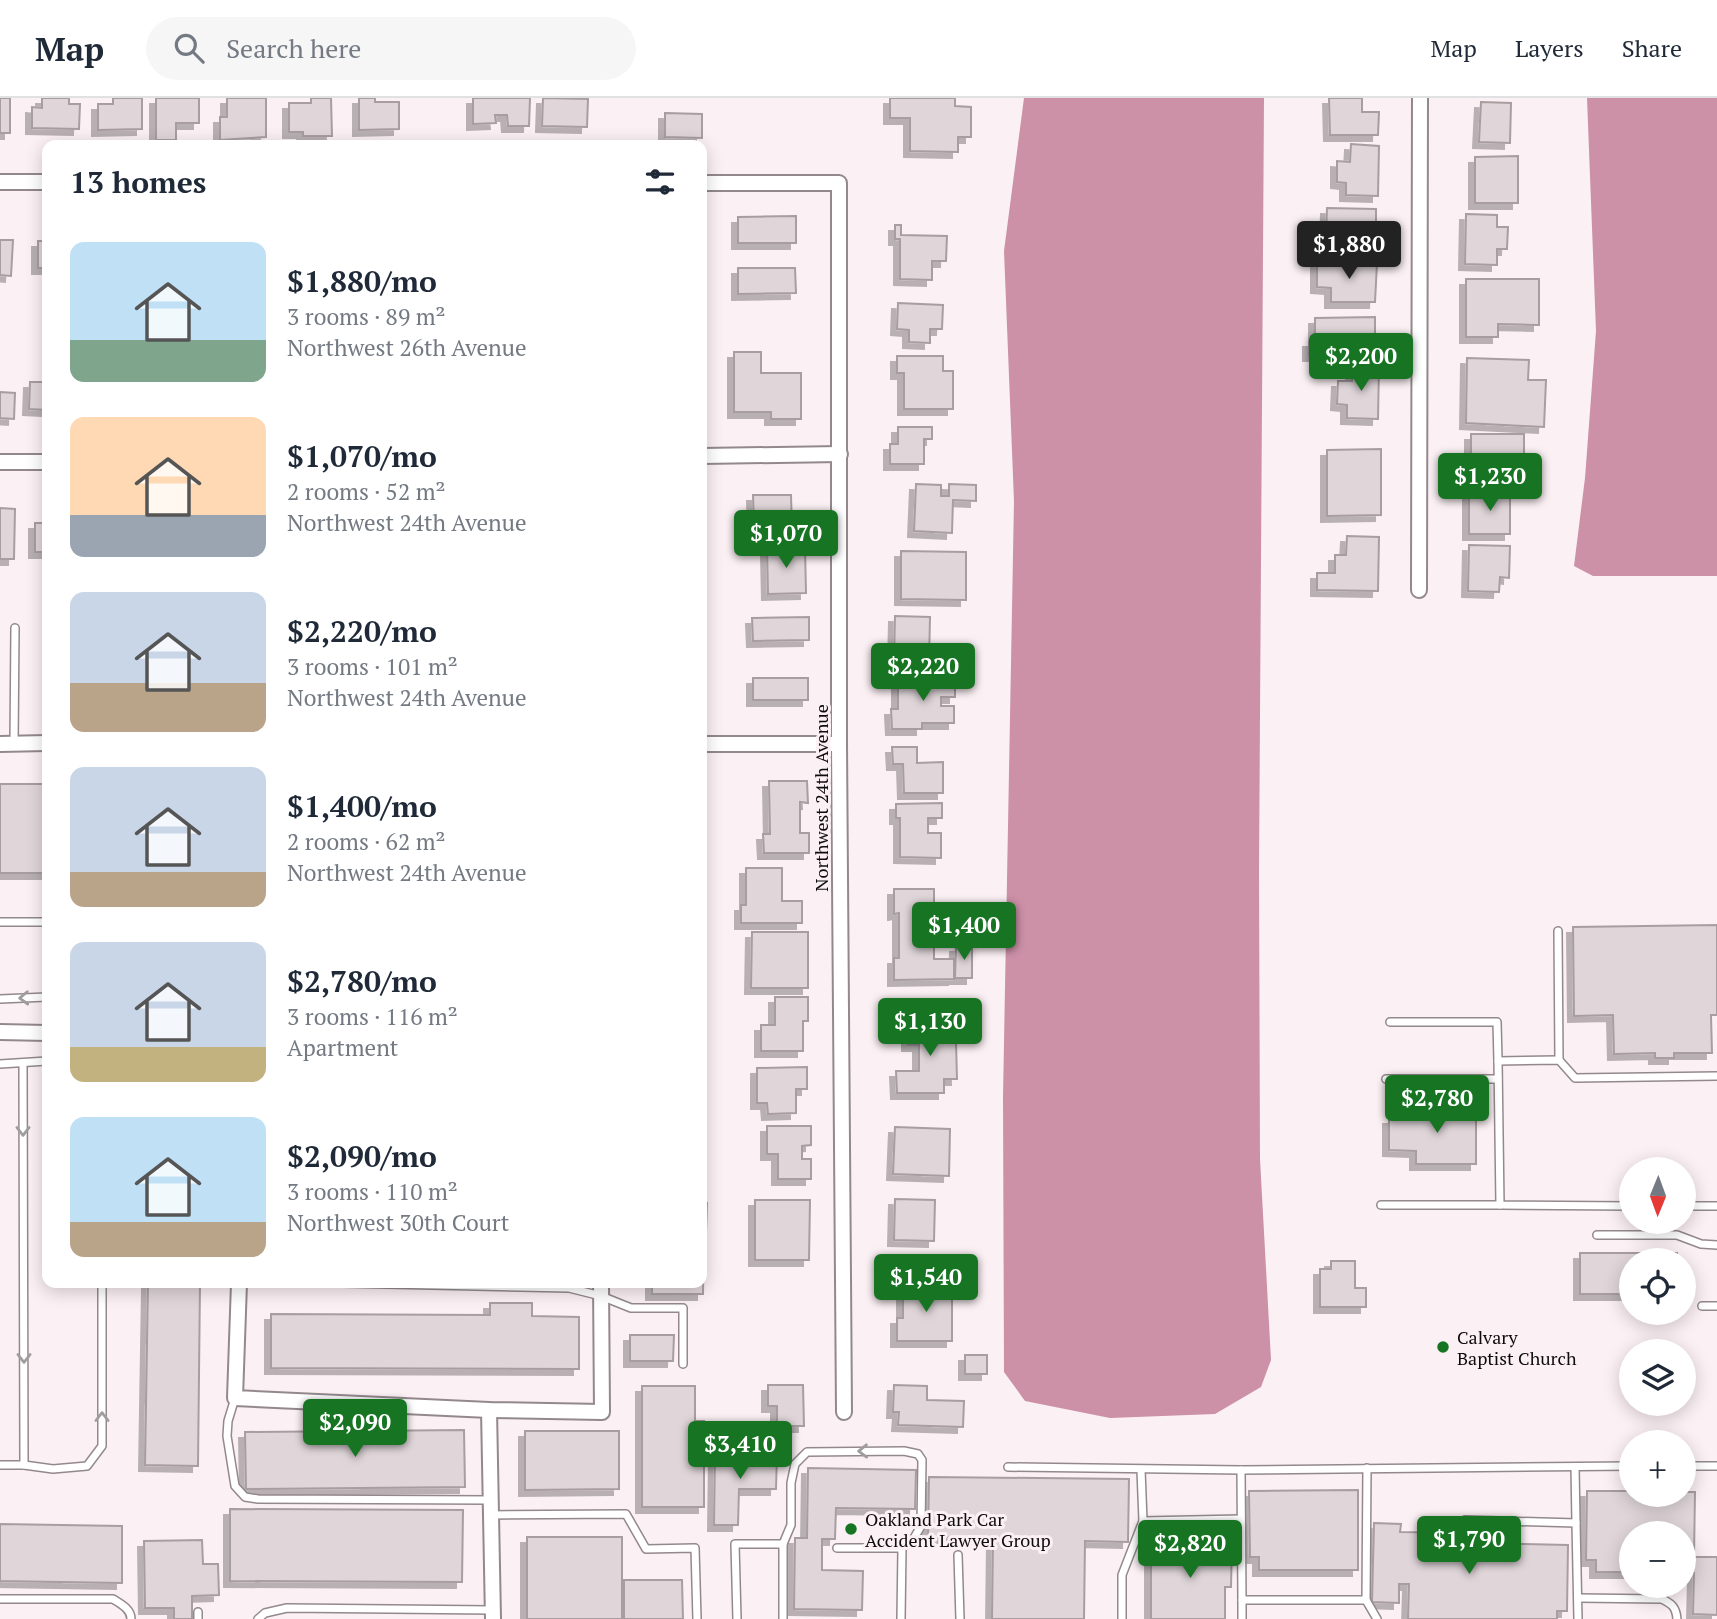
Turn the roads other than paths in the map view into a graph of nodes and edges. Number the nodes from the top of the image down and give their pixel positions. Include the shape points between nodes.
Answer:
1 (1420, 98) edge
2 (0, 182) edge
3 (42, 182) edge
4 (707, 183) edge
5 (840, 454) junction
6 (707, 456) edge
7 (0, 462) edge
8 (42, 462) edge
9 (1419, 590) dead end
10 (15, 628) dead end
11 (42, 743) edge
12 (7, 744) edge
13 (707, 744) edge
14 (839, 744) junction
15 (0, 922) edge
16 (42, 922) edge
17 (1558, 931) dead end
18 (42, 997) edge
19 (0, 999) edge
20 (1390, 1022) dead end
21 (0, 1032) edge
22 (42, 1033) edge
23 (1559, 1060) junction
24 (42, 1061) edge
25 (1498, 1061) junction
26 (23, 1063) junction
27 (0, 1064) edge
28 (1717, 1076) edge
29 (1385, 1079) dead end
30 (1498, 1079) junction
31 (1381, 1205) dead end
32 (1500, 1205) junction
33 (1619, 1206) edge
34 (1696, 1206) edge
35 (1717, 1206) edge
36 (1597, 1235) dead end
37 (1717, 1245) edge
38 (102, 1288) edge
39 (239, 1288) edge
40 (569, 1288) edge
41 (601, 1289) edge
42 (1702, 1306) dead end
43 (1717, 1306) edge
44 (683, 1364) dead end
45 (235, 1398) junction
46 (488, 1410) junction
47 (844, 1412) dead end
48 (0, 1465) edge
49 (24, 1465) junction
50 (1619, 1466) edge
51 (1696, 1466) edge
52 (1717, 1466) edge
53 (1008, 1467) dead end
54 (1575, 1467) junction
55 (1367, 1468) junction
56 (1141, 1470) junction
57 (1241, 1470) junction
58 (490, 1500) junction
59 (490, 1515) junction
60 (1241, 1519) junction
61 (1465, 1520) dead end
62 (1143, 1521) junction
63 (1576, 1523) junction
64 (783, 1544) junction
65 (837, 1548) dead end
66 (902, 1548) junction
67 (958, 1555) dead end
68 (1578, 1598) junction
69 (0, 1599) edge
70 (1242, 1600) junction
71 (1366, 1600) junction
72 (492, 1614) edge
73 (131, 1617) edge
74 (258, 1619) edge
75 (697, 1619) edge
76 (737, 1619) edge
77 (783, 1619) edge
78 (901, 1619) edge
79 (960, 1619) edge
80 (1122, 1619) edge
81 (1242, 1619) edge
82 (1377, 1619) edge
83 (1578, 1619) edge
84 (1676, 1619) edge

1 - 9 street
2 - 3 street
4 - 5 street, Northwest 24th Avenue via 839,183
5 - 6 street
5 - 14 street, Northwest 24th Avenue
7 - 8 street
10 - 12 lane
11 - 12 street
13 - 14 street
14 - 47 street, Northwest 24th Avenue
15 - 16 lane
17 - 23 lane
18 -> 19 lane
20 - 25 lane via 1497,1022
21 - 22 street
23 - 25 lane
23 - 28 lane via 1575,1078
24 - 26 lane
25 - 30 lane
26 - 27 lane
26 -> 49 lane
29 - 30 lane
30 - 32 lane
31 - 32 lane
32 - 33 lane
34 - 35 lane
36 - 37 lane via 1678,1235
49 -> 38 lane via 53,1469 87,1465 102,1447
39 - 45 street
40 - 41 lane
41 - 44 lane via 631,1308 683,1308
41 - 46 street via 602,1412
42 - 43 lane
45 - 46 street
45 - 58 lane via 227,1436 235,1486 245,1497
46 - 58 street
48 - 49 lane
50 - 54 lane
51 - 52 lane
53 - 56 lane
54 - 55 lane
54 - 63 lane
55 - 57 lane
55 - 71 lane
56 - 57 lane
56 - 62 lane
57 - 60 lane
58 - 59 street
59 - 72 street
59 - 75 lane via 626,1514 646,1549 695,1548
60 - 62 lane
60 - 70 lane
61 - 63 lane
62 - 80 lane via 1122,1575
63 - 68 lane
66 -> 64 lane via 921,1527 922,1460 918,1454 904,1451 807,1452 795,1464 791,1525
64 - 76 lane via 735,1544
64 - 77 lane
65 - 66 lane
66 - 78 lane
67 - 79 lane
68 - 83 lane
68 - 84 lane via 1662,1599 1676,1611
69 - 73 lane via 113,1599 124,1605
70 - 71 lane
70 - 81 lane
71 - 82 lane
72 - 74 lane via 287,1608

